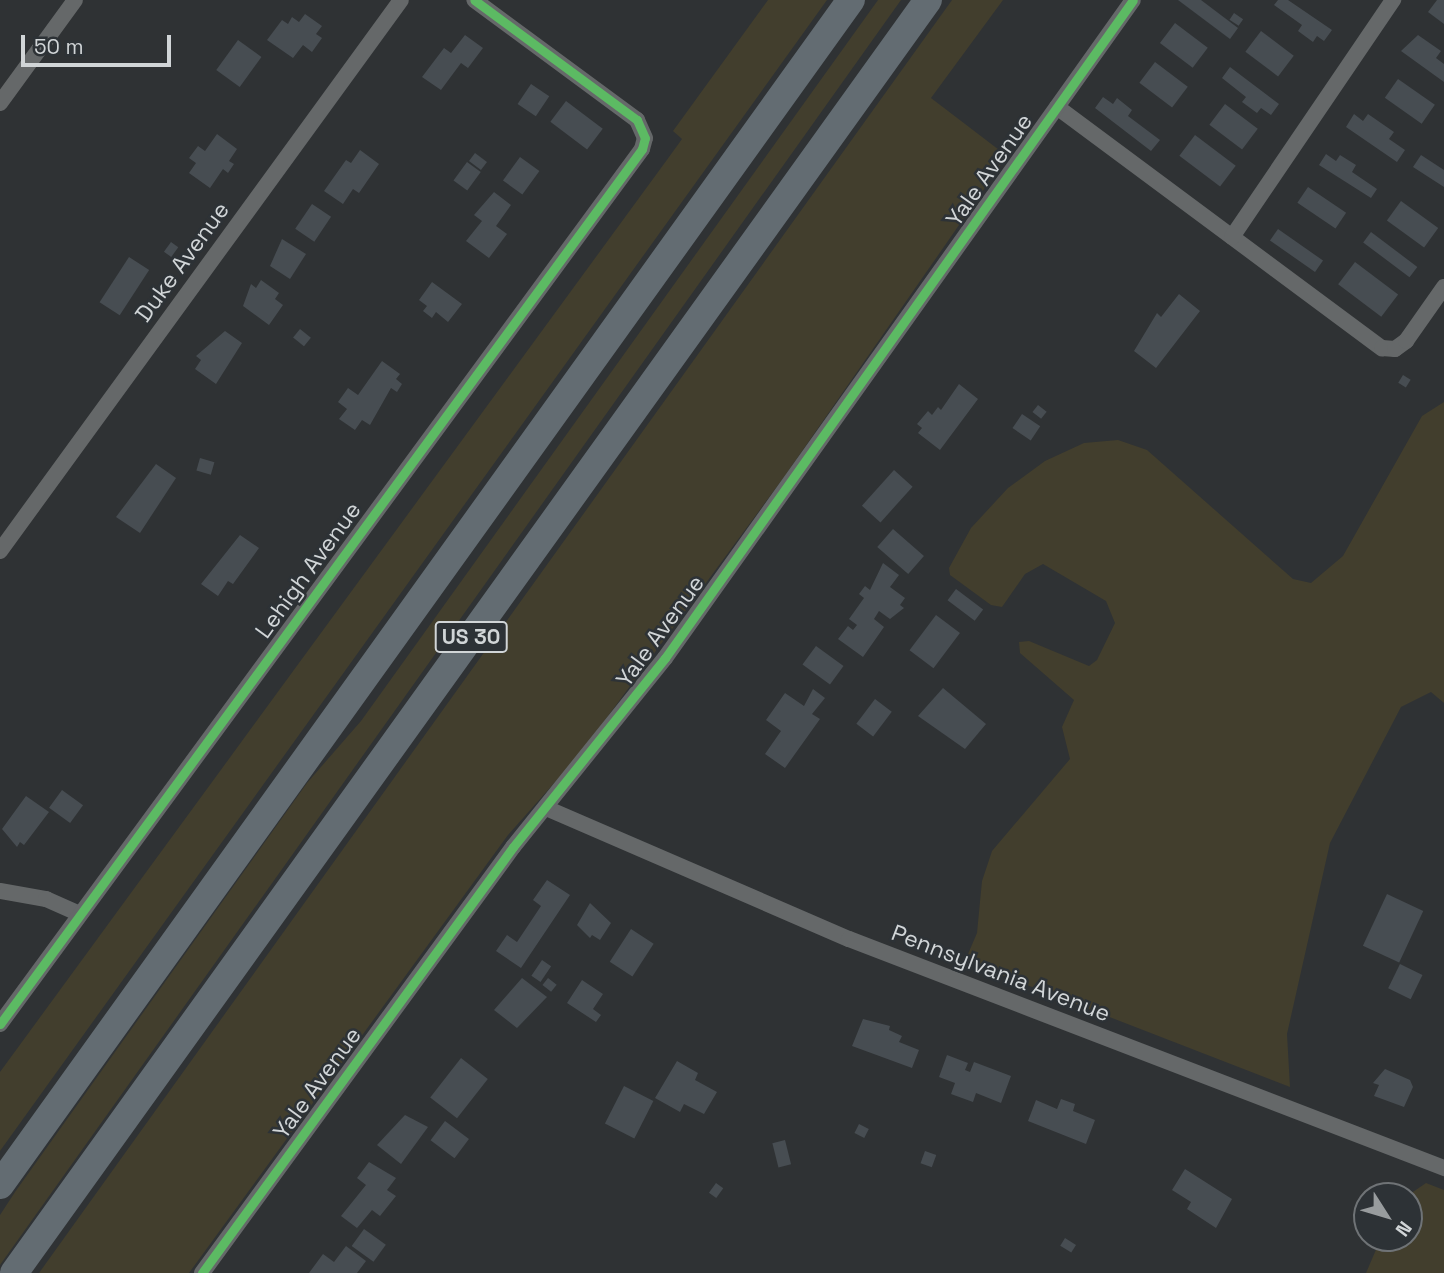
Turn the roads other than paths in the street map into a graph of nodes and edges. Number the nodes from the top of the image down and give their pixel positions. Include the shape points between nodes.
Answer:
1 (75, 0) edge
2 (401, 0) edge
3 (474, 0) edge
4 (851, 0) edge
5 (928, 0) edge
6 (1133, 0) edge
7 (1393, 0) edge
8 (0, 103) edge
9 (1057, 107) junction
10 (1232, 237) junction
11 (1444, 287) edge
12 (0, 551) edge
13 (546, 808) junction
14 (0, 891) edge
15 (80, 914) junction
16 (0, 1024) edge
17 (1444, 1168) edge
18 (0, 1185) edge
19 (14, 1273) edge
20 (202, 1273) edge

1 - 8 street
2 - 12 street, Duke Avenue
3 - 15 street, Lehigh Avenue via 636,120 645,138 634,161
4 - 18 highway, US 30
5 - 19 highway, US 30
6 - 9 street, Yale Avenue
7 - 10 street
9 - 10 street
9 - 13 street, Yale Avenue via 665,658
10 - 11 street via 1382,348 1395,349 1406,341
13 - 17 street, Pennsylvania Avenue via 849,939
13 - 20 street, Yale Avenue
14 - 15 street via 46,899
15 - 16 street, Lehigh Avenue

